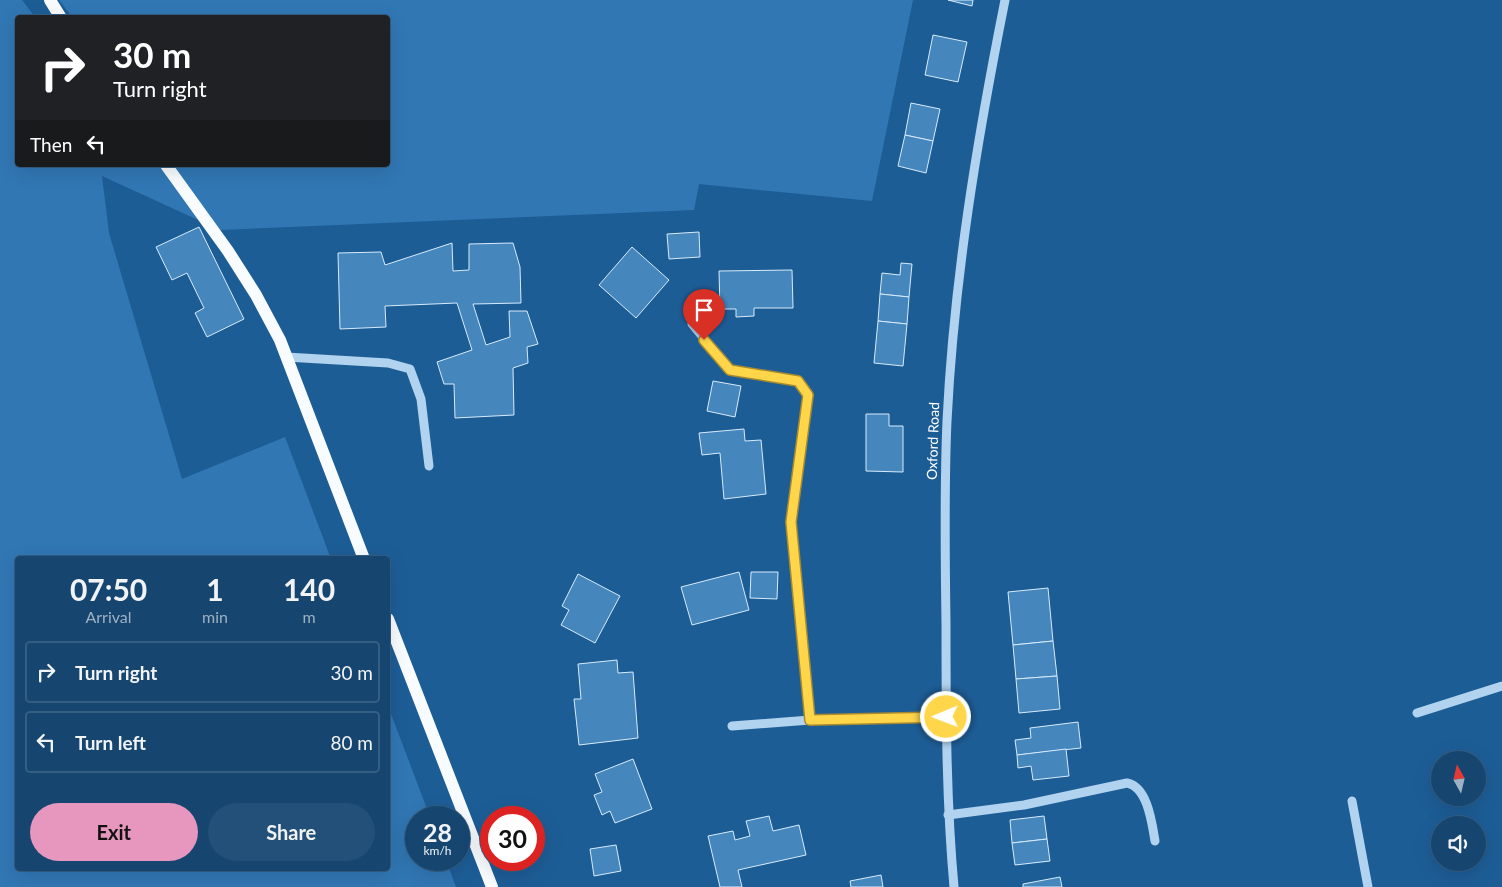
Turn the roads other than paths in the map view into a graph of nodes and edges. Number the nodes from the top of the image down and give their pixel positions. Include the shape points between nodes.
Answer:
1 (50, 0) edge
2 (1005, 0) edge
3 (60, 15) edge
4 (167, 167) edge
5 (692, 324) dead end
6 (286, 358) junction
7 (429, 466) dead end
8 (363, 556) edge
9 (390, 623) edge
10 (1502, 686) edge
11 (1417, 713) dead end
12 (946, 717) junction
13 (810, 720) junction
14 (732, 726) dead end
15 (1352, 800) dead end
16 (948, 815) junction
17 (1155, 841) dead end
18 (492, 887) edge
19 (954, 887) edge
20 (1368, 887) edge

1 - 3 main road
2 - 12 street, Oxford Road via 968,199 952,357 944,514
4 - 6 main road via 256,295
5 - 13 street via 730,370 798,381 808,395 791,522
6 - 7 street via 388,363 410,369 421,399
6 - 8 main road
9 - 18 main road
10 - 11 street
12 - 13 street
12 - 16 street, Oxford Road
13 - 14 street
15 - 20 street
16 - 17 street via 1024,805 1130,783 1142,795
16 - 19 street, Oxford Road

